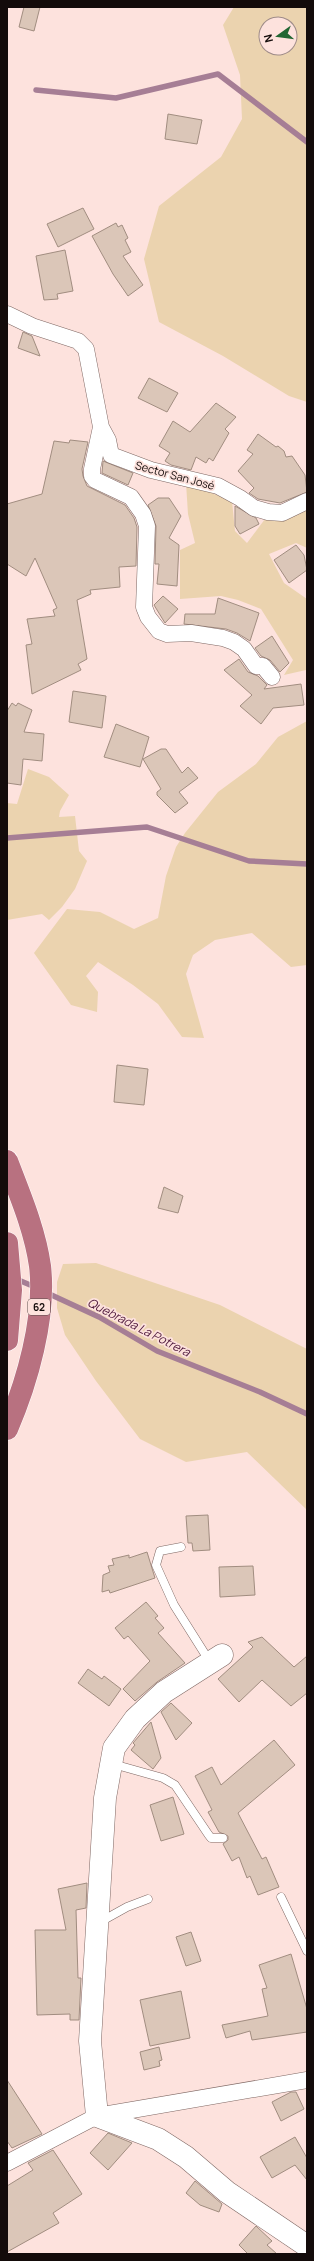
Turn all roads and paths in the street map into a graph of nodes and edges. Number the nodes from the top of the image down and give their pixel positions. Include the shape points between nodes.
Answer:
1 (7, 314) edge
2 (101, 427) junction
3 (307, 501) edge
4 (272, 677) dead end
5 (7, 1161) edge
6 (7, 1243) edge
7 (7, 1340) edge
8 (7, 1429) edge
9 (181, 1547) dead end
10 (216, 1659) joint
11 (110, 1764) junction
12 (223, 1838) dead end
13 (281, 1897) dead end
14 (148, 1900) dead end
15 (98, 1924) junction
16 (307, 1950) edge
17 (307, 2080) edge
18 (97, 2116) junction
19 (7, 2162) edge
20 (307, 2246) edge

1 - 2 street, Sector San José via 32,326 78,341 86,349
2 - 3 street, Sector San José via 108,440 111,455 151,470 218,486 254,508 282,513
2 - 4 street via 92,476 95,480 131,497 143,514 147,526 144,607 148,617 159,632 202,635 234,642 256,666 263,666
5 - 8 highway, 62 via 35,1242 40,1267 39,1313 18,1405
6 - 7 highway via 11,1290
9 - 10 lane via 160,1551 156,1565 174,1605
10 - 11 street via 164,1692 135,1718 114,1748
11 - 12 lane via 163,1778 175,1785 208,1834 212,1838
11 - 15 street via 105,1798
13 - 16 lane
14 - 15 lane via 127,1907
15 - 18 street via 90,2041
17 - 18 street
18 - 19 street
18 - 20 street via 158,2139 186,2157 227,2192

